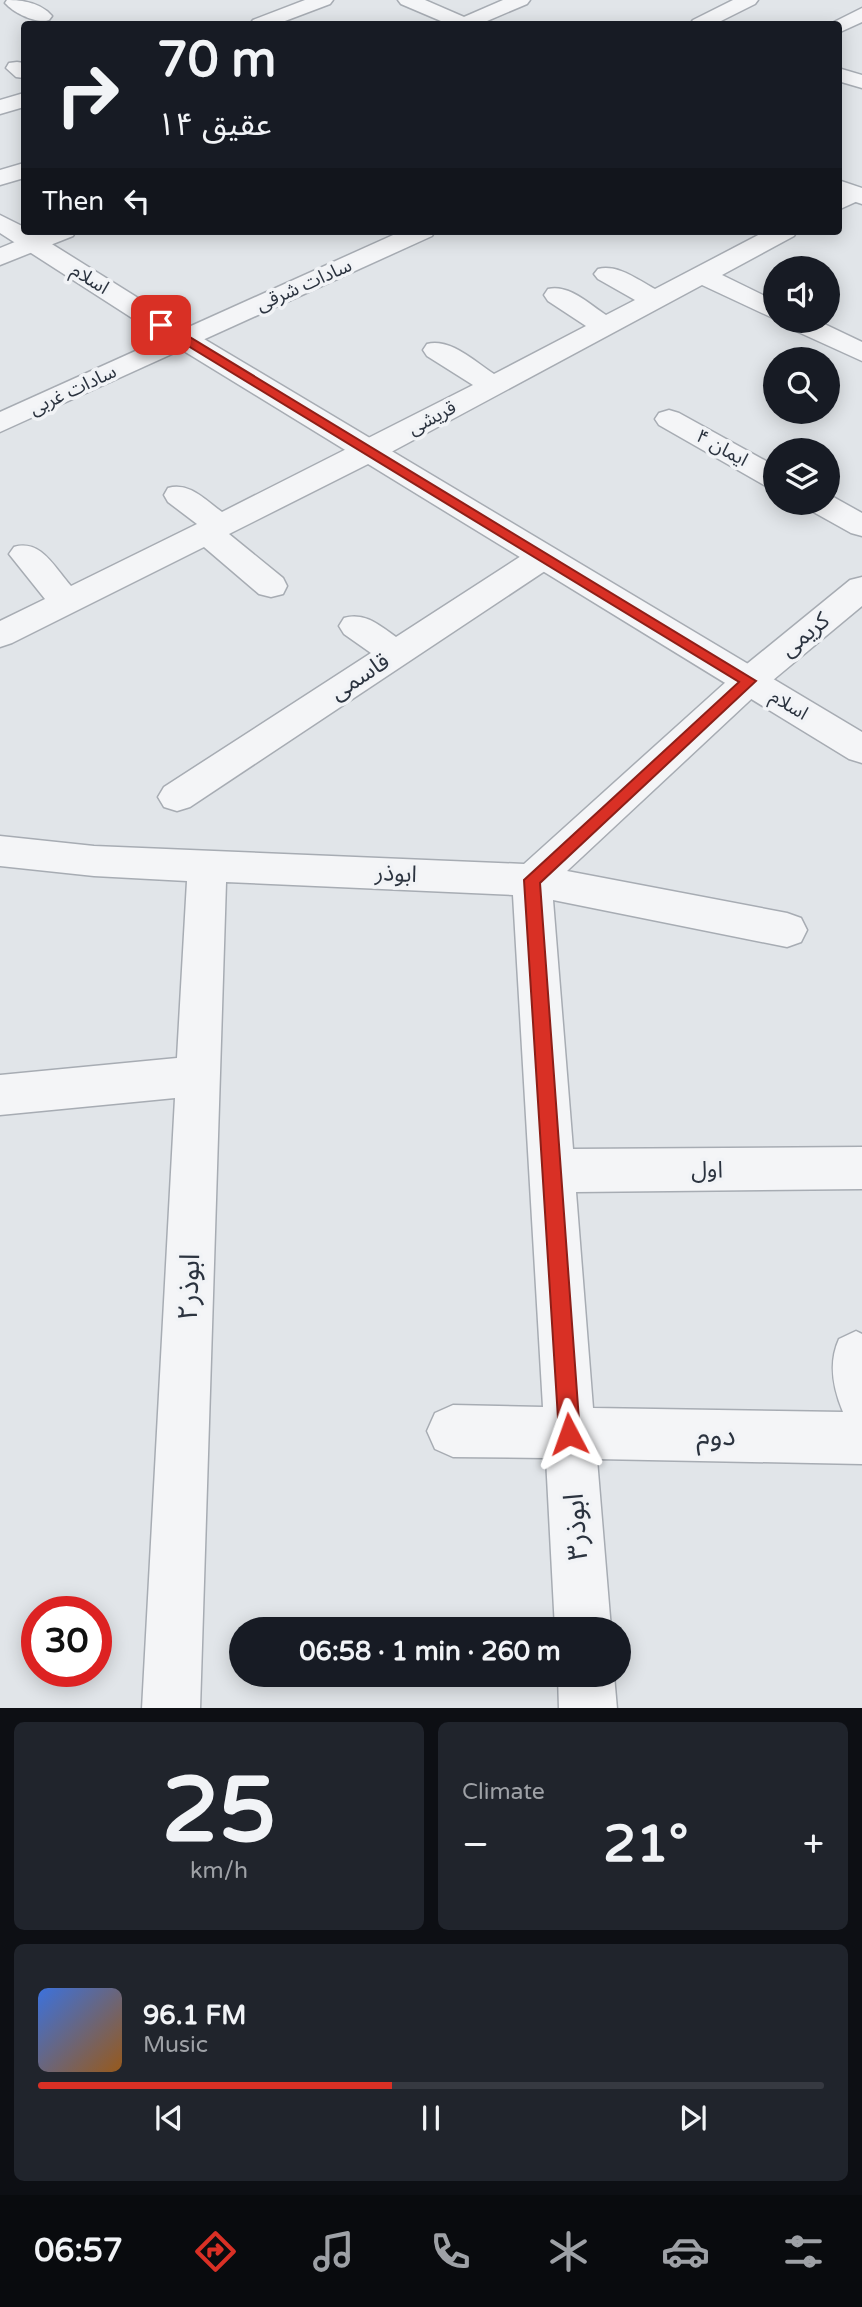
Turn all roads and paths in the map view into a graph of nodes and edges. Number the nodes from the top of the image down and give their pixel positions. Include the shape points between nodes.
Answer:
1 (323, 0) edge
2 (408, 0) edge
3 (520, 0) edge
4 (748, 0) edge
5 (13, 4) edge
6 (42, 16) dead end
7 (288, 21) edge
8 (457, 21) edge
9 (471, 21) edge
10 (706, 21) edge
11 (842, 75) edge
12 (862, 82) edge
13 (21, 101) edge
14 (0, 107) edge
15 (21, 149) edge
16 (0, 155) edge
17 (21, 171) edge
18 (0, 178) edge
19 (0, 222) edge
20 (55, 235) edge
21 (414, 235) edge
22 (777, 235) edge
23 (34, 244) junction
24 (0, 257) edge
25 (607, 274) dead end
26 (702, 275) junction
27 (557, 295) dead end
28 (655, 300) junction
29 (763, 305) edge
30 (605, 326) junction
31 (820, 333) edge
32 (184, 339) junction
33 (437, 350) dead end
34 (862, 354) edge
35 (494, 386) junction
36 (669, 419) dead end
37 (0, 423) edge
38 (369, 452) junction
39 (763, 471) edge
40 (179, 495) dead end
41 (840, 514) edge
42 (862, 526) edge
43 (213, 529) junction
44 (25, 554) dead end
45 (543, 557) junction
46 (271, 586) dead end
47 (862, 588) edge
48 (66, 602) junction
49 (356, 626) dead end
50 (0, 635) edge
51 (397, 653) junction
52 (749, 681) junction
53 (862, 750) edge
54 (177, 797) dead end
55 (0, 851) edge
56 (207, 866) junction
57 (532, 880) junction
58 (787, 930) dead end
59 (198, 1076) junction
60 (0, 1095) edge
61 (862, 1168) edge
62 (552, 1171) junction
63 (453, 1431) dead end
64 (569, 1434) junction
65 (862, 1438) edge
66 (582, 1617) edge
67 (587, 1687) edge
68 (171, 1708) edge
69 (588, 1708) edge

1 - 7 street
2 - 8 street
3 - 9 street
4 - 10 street
5 - 6 street
11 - 12 street
13 - 14 street
15 - 16 street
17 - 18 street
19 - 23 street, اسلام
20 - 23 street
21 - 32 street, سادات شرقی
22 - 26 street, قریشی
23 - 24 street
23 - 32 street, اسلام
25 - 28 street
26 - 28 street, قریشی
26 - 29 street
27 - 30 street
28 - 30 street, قریشی
30 - 35 street, قریشی
31 - 34 street
32 - 37 street, سادات غربی
32 - 38 street, اسلام
33 - 35 street
35 - 38 street, قریشی
36 - 39 street, ایمان ۴
38 - 43 street, قریشی
38 - 45 street, اسلام
40 - 43 street
41 - 42 street
43 - 46 street
43 - 48 street, قریشی
44 - 48 street
45 - 51 street, قاسمی
45 - 52 street, اسلام
47 - 52 street, کریمی
48 - 50 street, قریشی
49 - 51 street
51 - 54 street, قاسمی
52 - 53 street, اسلام
52 - 57 street, کریمی
55 - 56 street, ابوذر
56 - 57 street, ابوذر
56 - 59 street, ابوذر۲
57 - 58 street, ابوذر
57 - 62 street, ابوذر۳
59 - 60 street
59 - 68 street, ابوذر۲
61 - 62 street, اول
62 - 64 street, ابوذر۳
63 - 64 street, دوم
64 - 65 street, دوم
64 - 66 street, ابوذر۳
67 - 69 street

